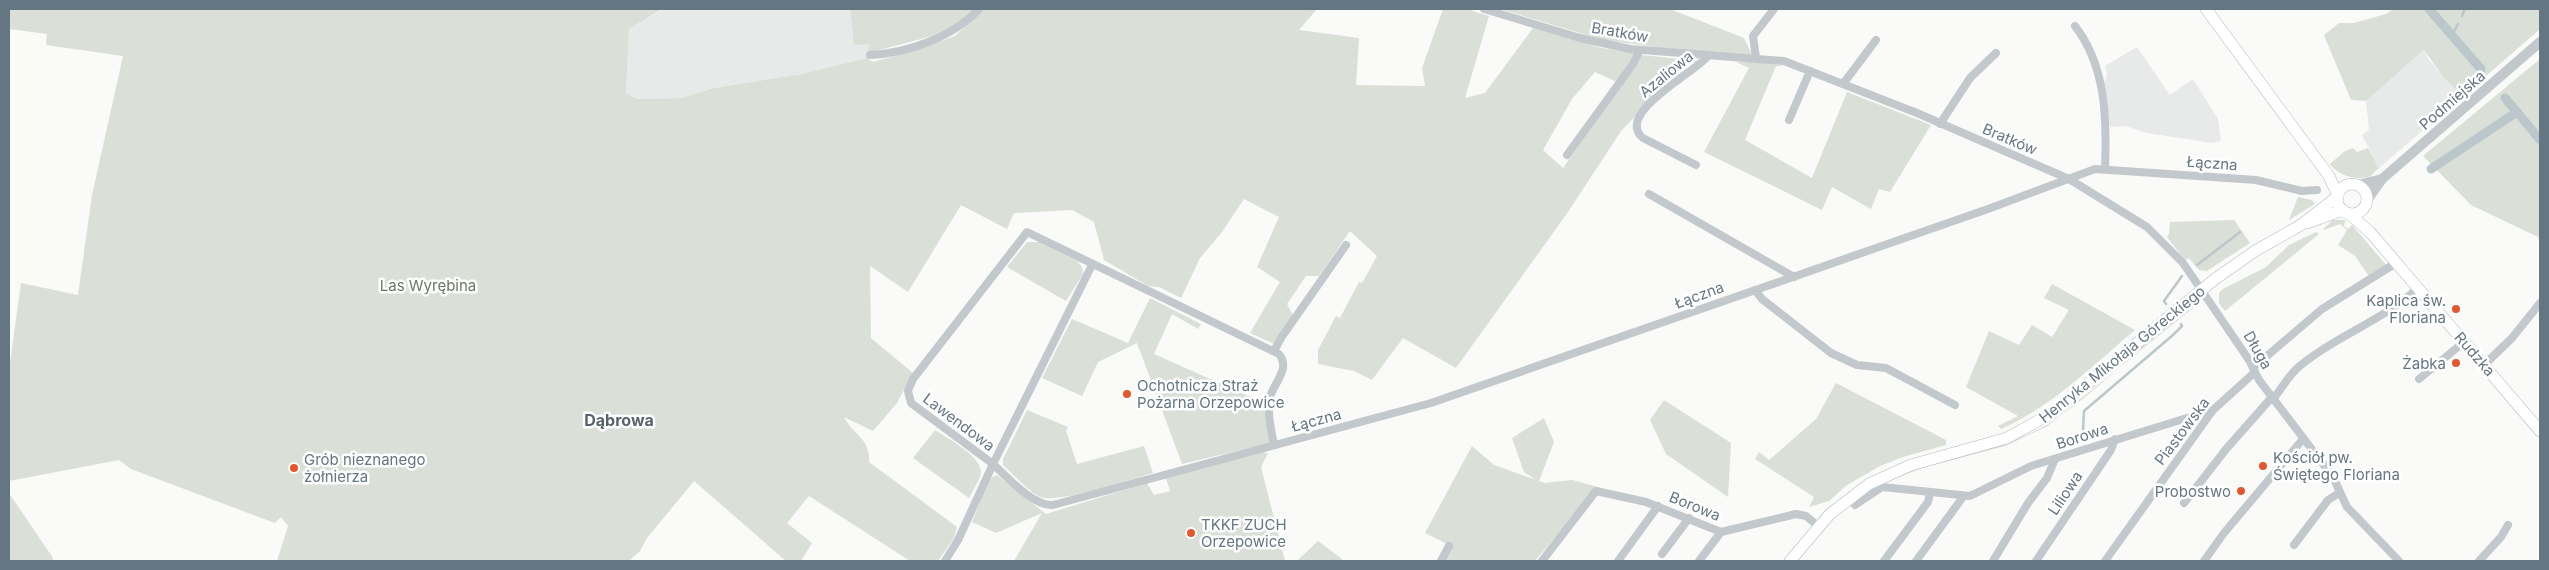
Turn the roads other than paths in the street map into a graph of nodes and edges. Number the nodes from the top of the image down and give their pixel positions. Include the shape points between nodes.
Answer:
1 (979, 9) edge
2 (1484, 9) edge
3 (1774, 9) edge
4 (2206, 9) edge
5 (2075, 26) dead end
6 (1876, 40) dead end
7 (2540, 42) edge
8 (1640, 50) junction
9 (1996, 53) dead end
10 (870, 55) dead end
11 (1707, 57) junction
12 (1756, 58) junction
13 (1810, 71) junction
14 (1843, 84) junction
15 (1789, 120) dead end
16 (1940, 124) junction
17 (1567, 155) dead end
18 (1696, 164) dead end
19 (2105, 169) junction
20 (2329, 176) junction
21 (2069, 179) junction
22 (2382, 179) junction
23 (2353, 185) junction
24 (2317, 190) dead end
25 (1649, 194) dead end
26 (2338, 196) junction
27 (2366, 203) junction
28 (2345, 211) junction
29 (2301, 225) junction
30 (2370, 232) junction
31 (1346, 245) dead end
32 (2396, 263) junction
33 (1092, 265) junction
34 (1794, 277) junction
35 (2203, 288) junction
36 (2418, 288) junction
37 (1755, 290) junction
38 (2540, 303) edge
39 (2464, 342) junction
40 (1274, 352) junction
41 (2484, 365) junction
42 (2254, 370) junction
43 (2419, 379) dead end
44 (2273, 397) junction
45 (1955, 405) dead end
46 (2213, 410) junction
47 (2540, 431) edge
48 (2303, 439) junction
49 (2114, 440) junction
50 (1274, 445) junction
51 (2055, 459) junction
52 (993, 464) junction
53 (1930, 493) junction
54 (2339, 493) junction
55 (1963, 496) junction
56 (2184, 503) dead end
57 (1855, 505) dead end
58 (1658, 506) junction
59 (1689, 518) junction
60 (2508, 525) dead end
61 (1818, 526) junction
62 (1720, 532) junction
63 (2294, 545) dead end
64 (1449, 546) dead end
65 (1662, 554) dead end
66 (945, 561) edge
67 (1441, 561) edge
68 (1542, 561) edge
69 (1618, 561) edge
70 (1699, 561) edge
71 (1790, 561) edge
72 (1884, 561) edge
73 (1916, 561) edge
74 (1993, 561) edge
75 (2036, 561) edge
76 (2105, 561) edge
77 (2204, 561) edge
78 (2399, 561) edge
79 (2479, 561) edge

1 - 10 street via 944,35
2 - 8 street, Bratków via 1580,38
3 - 12 street via 1753,36
4 - 20 main road
5 - 19 street via 2090,50 2098,73 2105,115
6 - 14 street
7 - 22 street, Podmiejska
8 - 11 street, Bratków
8 - 17 street
9 - 16 street via 1970,78
11 - 12 street, Bratków
11 - 18 street, Azaliowa via 1647,106 1635,126 1645,140
12 - 13 street, Bratków via 1784,61
13 - 14 street, Bratków
13 - 15 street
14 - 16 street, Bratków
16 - 21 street, Bratków
19 - 21 street, Łączna via 2095,169
19 - 24 street, Łączna via 2256,180 2302,191
20 - 23 main road
20 - 26 main road
21 - 34 street, Łączna
21 - 35 street, Długa via 2154,233
22 - 23 street, Podmiejska
22 - 27 street, Podmiejska
23 - 26 main road via 2341,189
23 - 27 main road via 2365,191
25 - 34 street
26 - 28 main road
26 - 29 main road, Henryka Mikołaja Góreckiego
27 - 28 main road via 2358,212
27 - 30 main road, Rudzka
28 - 29 main road, Henryka Mikołaja Góreckiego
28 - 30 main road, Rudzka
29 - 35 main road, Henryka Mikołaja Góreckiego via 2249,255
30 - 32 main road, Rudzka
31 - 40 street
32 - 36 main road, Rudzka
32 - 42 street, Piastowska via 2322,309
33 - 40 street, Lawendowa
33 - 52 street, Lawendowa
33 - 52 street, Lawendowa via 1027,232 910,383 908,394 915,408
34 - 37 street, Łączna
35 - 42 street, Długa
35 - 61 main road, Henryka Mikołaja Góreckiego via 2046,417 1993,443 1917,463 1879,478 1846,499
36 - 39 main road, Rudzka
36 - 44 street via 2390,311 2299,366
37 - 45 street via 1762,299 1832,353 1857,365 1886,368
37 - 50 street, Łączna via 1431,403
38 - 41 street via 2512,338
39 - 41 main road, Rudzka
39 - 43 street
40 - 50 street via 1282,357 1284,363 1270,398
41 - 47 main road, Rudzka
42 - 44 street, Długa
42 - 46 street, Piastowska
44 - 48 street, Długa
44 - 56 street
46 - 49 street, Borowa
46 - 76 street, Piastowska
48 - 54 street, Długa via 2333,477
48 - 77 street
49 - 51 street, Borowa
49 - 75 street, Liliowa via 2111,450
50 - 52 street, Łączna via 1049,506 1035,501
51 - 55 street, Borowa via 2024,469 1977,494
51 - 74 street via 2047,478
52 - 66 street
53 - 55 street, Borowa
53 - 57 street, Borowa via 1882,487
53 - 72 street via 1924,508
54 - 63 street via 2328,500
54 - 78 street, Długa via 2347,507
55 - 73 street
58 - 59 street, Borowa
58 - 68 street, Borowa via 1596,491
58 - 69 street
59 - 62 street, Borowa
59 - 65 street
60 - 79 street via 2502,537
61 - 62 street, Borowa via 1798,514
61 - 71 main road, Henryka Mikołaja Góreckiego
62 - 70 street
64 - 67 street

